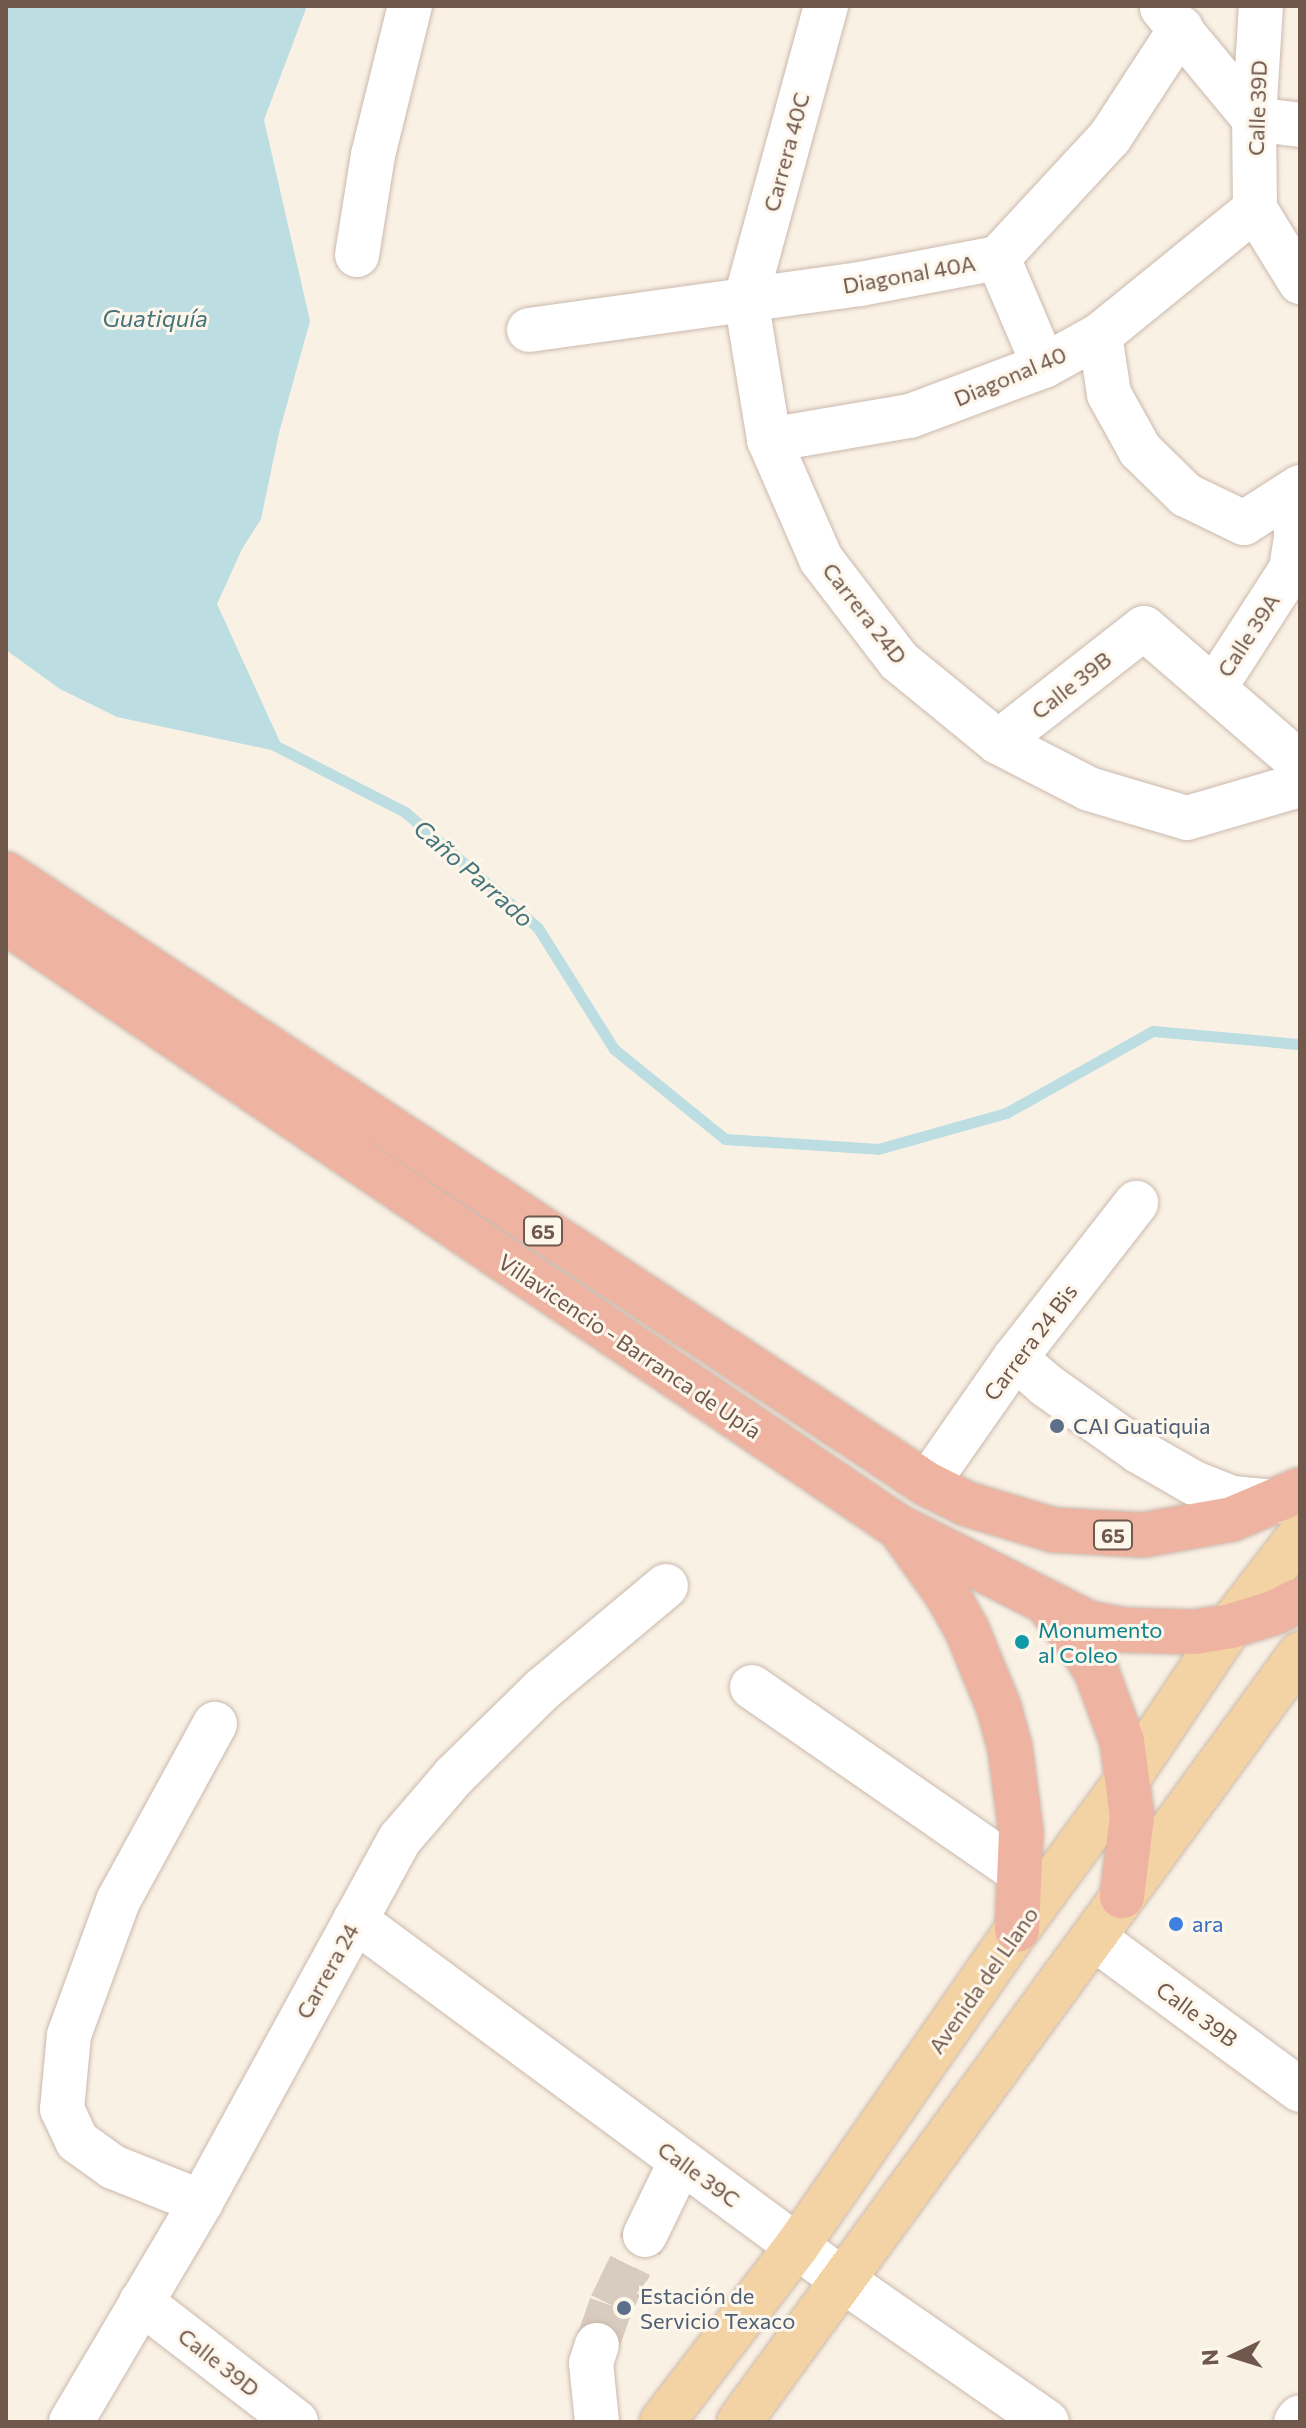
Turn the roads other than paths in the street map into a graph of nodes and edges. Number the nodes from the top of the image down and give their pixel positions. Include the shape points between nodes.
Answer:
1 (410, 6) edge
2 (826, 6) edge
3 (1261, 6) edge
4 (1171, 17) edge
5 (1254, 119) junction
6 (1300, 125) edge
7 (1255, 209) junction
8 (357, 255) dead end
9 (998, 258) junction
10 (1300, 282) edge
11 (746, 299) junction
12 (529, 330) dead end
13 (1100, 335) junction
14 (1044, 366) junction
15 (769, 440) junction
16 (1297, 489) edge
17 (1215, 687) junction
18 (998, 742) junction
19 (1300, 763) edge
20 (1300, 785) edge
21 (6, 874) edge
22 (6, 922) edge
23 (149, 996) junction
24 (1136, 1203) dead end
25 (1015, 1358) junction
26 (927, 1484) junction
27 (1291, 1509) edge
28 (897, 1526) junction
29 (666, 1586) dead end
30 (1044, 1599) junction
31 (1300, 1600) edge
32 (1230, 1626) junction
33 (1300, 1654) edge
34 (752, 1687) dead end
35 (215, 1724) dead end
36 (1129, 1777) junction
37 (1022, 1874) junction
38 (1122, 1896) junction
39 (355, 1920) junction
40 (1017, 1930) junction
41 (1094, 1938) junction
42 (1300, 2090) edge
43 (681, 2161) junction
44 (201, 2202) junction
45 (645, 2235) tunnel mouth
46 (797, 2246) junction
47 (844, 2281) junction
48 (141, 2302) junction
49 (597, 2345) tunnel mouth
50 (1300, 2417) edge
51 (71, 2422) edge
52 (296, 2422) edge
53 (597, 2422) edge
54 (662, 2422) edge
55 (739, 2422) edge
56 (1047, 2422) edge
57 (1296, 2422) edge

1 - 8 street via 373,155
2 - 11 street, Carrera 40C
3 - 5 street, Calle 39D
4 - 5 street
4 - 9 street, Diagonal 40A via 1110,137
5 - 6 street
5 - 7 street, Calle 39D
7 - 10 street
7 - 13 street, Diagonal 40
9 - 11 street, Diagonal 40A
9 - 14 street
11 - 12 street, Diagonal 40A
11 - 15 street, Carrera 24D
13 - 14 street, Diagonal 40
13 - 16 street via 1109,394 1140,450 1186,495 1244,523
14 - 15 street, Diagonal 40 via 910,416
15 - 18 street, Carrera 24D via 821,559 838,582 899,661
16 - 17 street, Calle 39A via 1291,569
17 - 18 street, Calle 39B via 1144,628
17 - 19 street
18 - 20 street, Carrera 24D via 1089,789 1187,818
21 - 23 highway, Villavicencio - Barranca de Upía / 65
22 - 23 highway, Villavicencio - Barranca de Upía / 65
23 - 26 highway, Villavicencio - Barranca de Upía / 65
23 - 28 highway, Villavicencio - Barranca de Upía / 65
24 - 25 street, Carrera 24 Bis
25 - 26 street, Carrera 24 Bis
25 - 27 street via 1140,1452 1194,1483 1232,1498
26 - 27 highway, Villavicencio - Barranca de Upía / 65 via 1010,1520 1098,1535 1188,1529
26 - 30 highway
27 - 32 main road, Avenida del Llano
28 - 30 highway, Villavicencio - Barranca de Upía / 65
28 - 37 highway via 947,1594 989,1682 1010,1748
29 - 39 street, Carrera 24 via 544,1688 454,1776 400,1839
30 - 32 highway, Villavicencio - Barranca de Upía / 65 via 1088,1623 1123,1630 1194,1632
30 - 36 highway via 1097,1673 1112,1706
31 - 32 highway, Villavicencio - Barranca de Upía / 65
32 - 36 main road, Avenida del Llano
33 - 38 main road
34 - 37 street
35 - 44 street via 118,1901 69,2035 62,2109 77,2141 113,2167
36 - 38 highway via 1132,1817
36 - 40 main road, Avenida del Llano
37 - 40 highway
38 - 41 main road
39 - 43 street, Calle 39C
39 - 44 street, Carrera 24
40 - 46 main road, Avenida del Llano
41 - 42 street, Calle 39B
41 - 47 main road
43 - 45 street
43 - 46 street, Calle 39C
44 - 48 street, Carrera 24
46 - 47 street, Calle 39C
46 - 54 main road, Avenida del Llano
47 - 55 main road
47 - 56 street, Calle 39C
48 - 51 street, Carrera 24
48 - 52 street, Calle 39D
49 - 53 street via 591,2363
50 - 57 street

